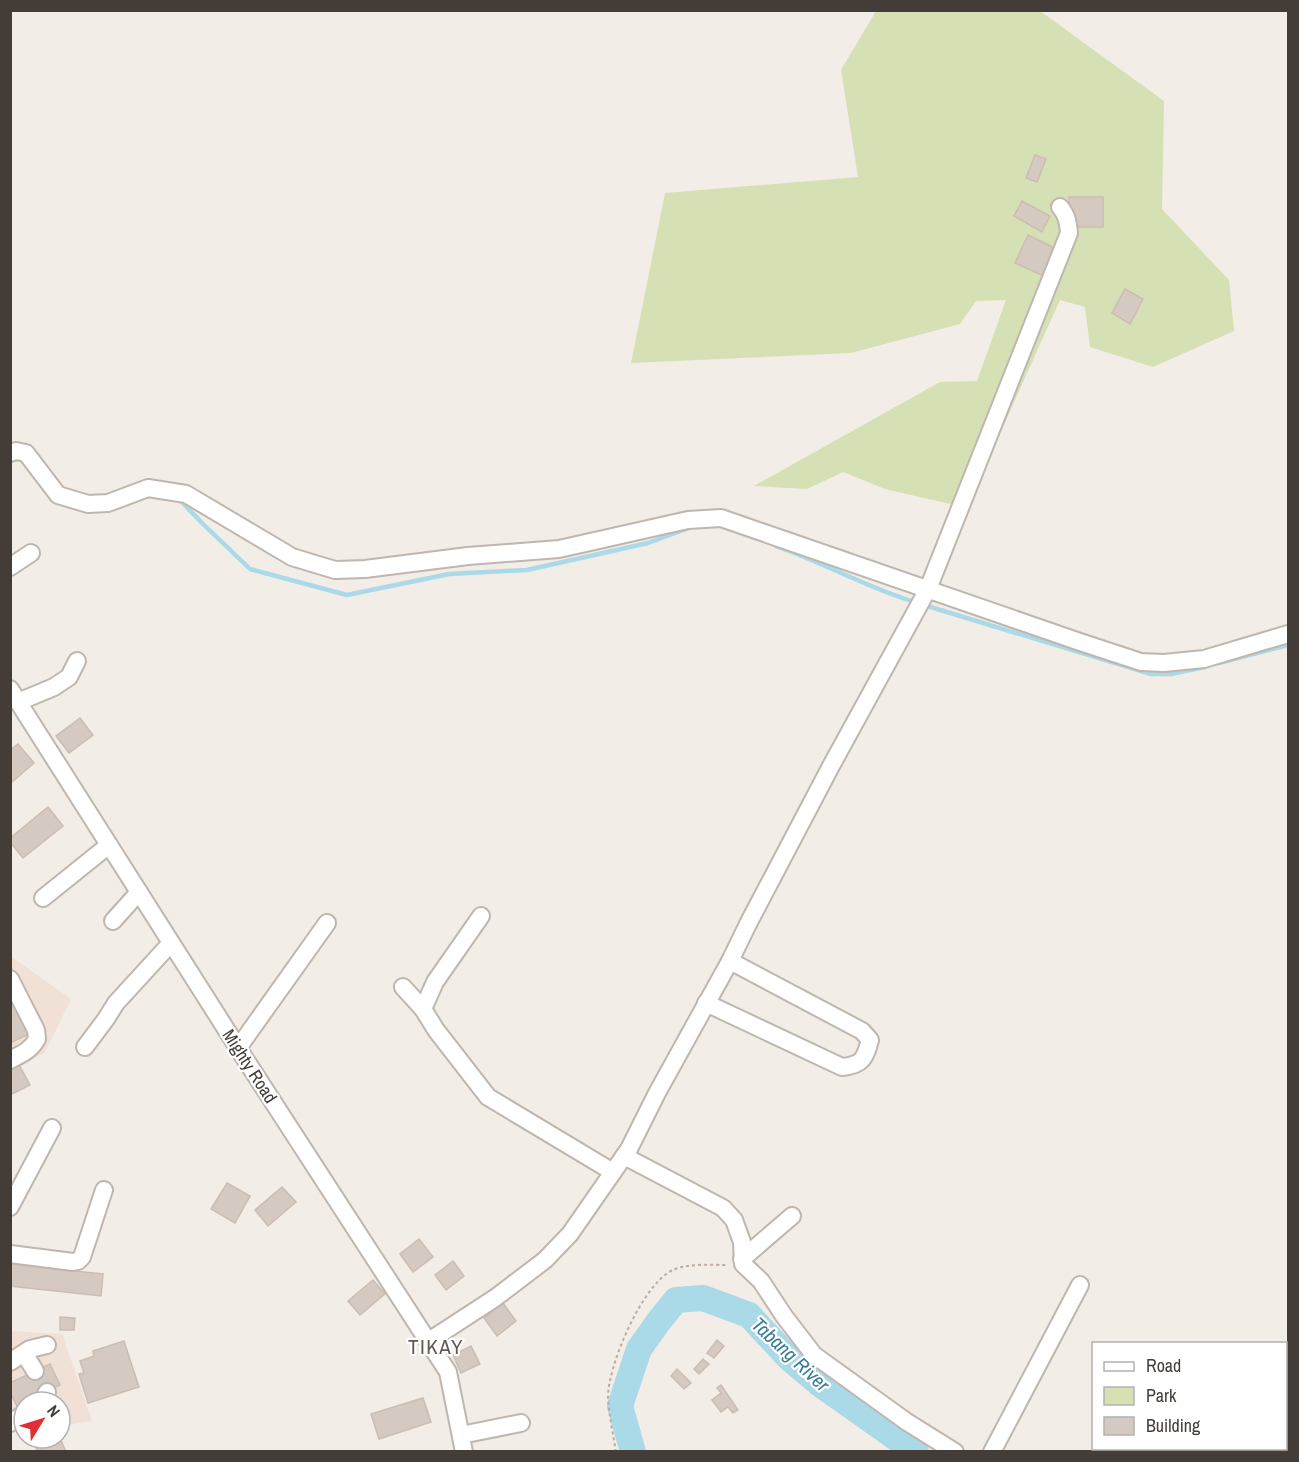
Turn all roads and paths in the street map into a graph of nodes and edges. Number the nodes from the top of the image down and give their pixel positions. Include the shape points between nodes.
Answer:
1 (1060, 207) dead end
2 (10, 453) edge
3 (31, 553) dead end
4 (10, 567) edge
5 (928, 589) junction
6 (1288, 634) edge
7 (77, 661) dead end
8 (14, 696) edge
9 (109, 845) junction
10 (139, 892) junction
11 (43, 898) dead end
12 (481, 916) dead end
13 (113, 921) dead end
14 (327, 922) dead end
15 (171, 943) junction
16 (730, 961) junction
17 (10, 979) edge
18 (403, 987) dead end
19 (706, 1003) junction
20 (423, 1009) junction
21 (85, 1047) dead end
22 (238, 1048) junction
23 (10, 1060) edge
24 (52, 1128) dead end
25 (624, 1156) junction
26 (613, 1172) junction
27 (104, 1190) dead end
28 (10, 1207) edge
29 (792, 1216) dead end
30 (10, 1254) edge
31 (742, 1262) junction
32 (1080, 1285) dead end
33 (429, 1341) junction
34 (47, 1345) dead end
35 (17, 1358) edge
36 (35, 1371) tunnel mouth
37 (521, 1424) dead end
38 (463, 1443) edge
39 (616, 1452) edge
40 (955, 1452) edge
41 (992, 1452) edge

1 - 5 street via 1069,233
2 - 5 street via 26,453 58,495 88,504 108,503 148,488 186,494 292,557 335,570 559,549 688,520 721,518
3 - 4 street
5 - 6 street via 1141,662 1204,659
5 - 16 street
7 - 8 street via 69,677 54,687
8 - 9 street, Mighty Road
9 - 10 street, Mighty Road
9 - 11 street
10 - 13 street
10 - 15 street, Mighty Road
12 - 20 street via 435,982
14 - 22 street
15 - 21 street via 116,1003
15 - 22 street, Mighty Road
16 - 19 street
16 - 19 street via 862,1031 870,1040 865,1057 854,1066 842,1067
17 - 23 street via 37,1039 24,1053
18 - 20 street
19 - 25 street
20 - 26 street via 489,1097
22 - 33 street, Mighty Road
24 - 28 street
25 - 26 street
25 - 31 street via 723,1208 734,1220 742,1242
26 - 33 street via 570,1234 545,1260
27 - 30 street via 78,1261
29 - 31 street
31 - 39 path via 674,1269 658,1280 647,1296 627,1331 613,1368 608,1396
31 - 40 street via 814,1355
32 - 41 street
33 - 38 street, Mighty Road via 448,1372
34 - 35 street via 30,1349
35 - 36 street
37 - 38 street

